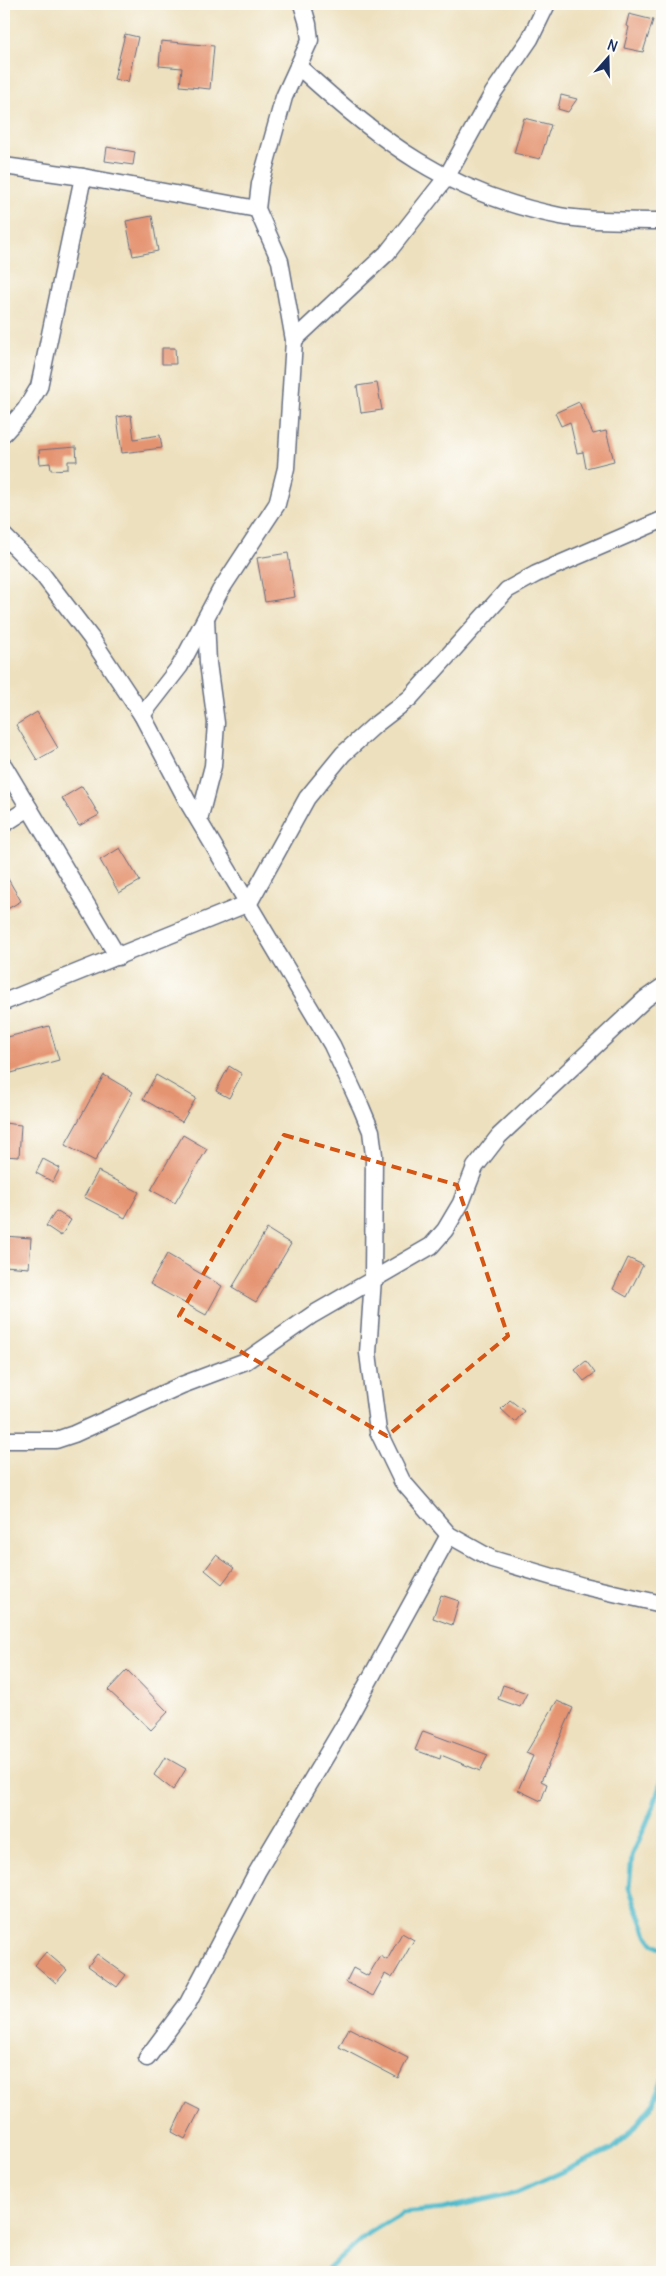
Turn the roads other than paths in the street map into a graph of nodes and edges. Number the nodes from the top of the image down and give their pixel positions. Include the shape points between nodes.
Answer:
1 (302, 4) edge
2 (548, 4) edge
3 (298, 66) junction
4 (4, 166) edge
5 (83, 177) junction
6 (446, 178) junction
7 (257, 209) junction
8 (662, 221) edge
9 (294, 340) junction
10 (4, 434) edge
11 (662, 520) edge
12 (4, 536) edge
13 (206, 618) junction
14 (142, 715) junction
15 (4, 766) edge
16 (29, 808) junction
17 (199, 820) junction
18 (4, 824) edge
19 (249, 903) junction
20 (118, 957) junction
21 (662, 987) edge
22 (4, 1002) edge
23 (373, 1278) junction
24 (4, 1440) edge
25 (449, 1535) junction
26 (662, 1604) edge
27 (147, 2058) dead end

1 - 3 street via 310,40
2 - 6 street
3 - 6 street via 344,108 409,157
3 - 7 street via 284,97 260,184
4 - 5 street
5 - 7 street
5 - 10 street via 39,387 25,410
6 - 8 street via 510,203 562,216
6 - 9 street via 387,253
7 - 9 street via 280,261
9 - 13 street via 286,468 277,504
11 - 19 street via 536,574 507,590 410,698 343,754 307,798
12 - 14 street via 42,574 91,638
13 - 14 street via 180,666
13 - 17 street via 216,723 213,766
14 - 17 street
15 - 16 street
16 - 18 street
16 - 20 street
17 - 19 street
19 - 20 street
19 - 23 street via 332,1045 371,1131 374,1155
20 - 22 street
21 - 23 street via 645,999 499,1136 475,1167 457,1209 431,1246
23 - 24 street via 246,1361 56,1440
23 - 25 street via 368,1353 378,1431 402,1481
25 - 26 street via 492,1559 583,1586
25 - 27 street via 348,1718 257,1872 188,2003

